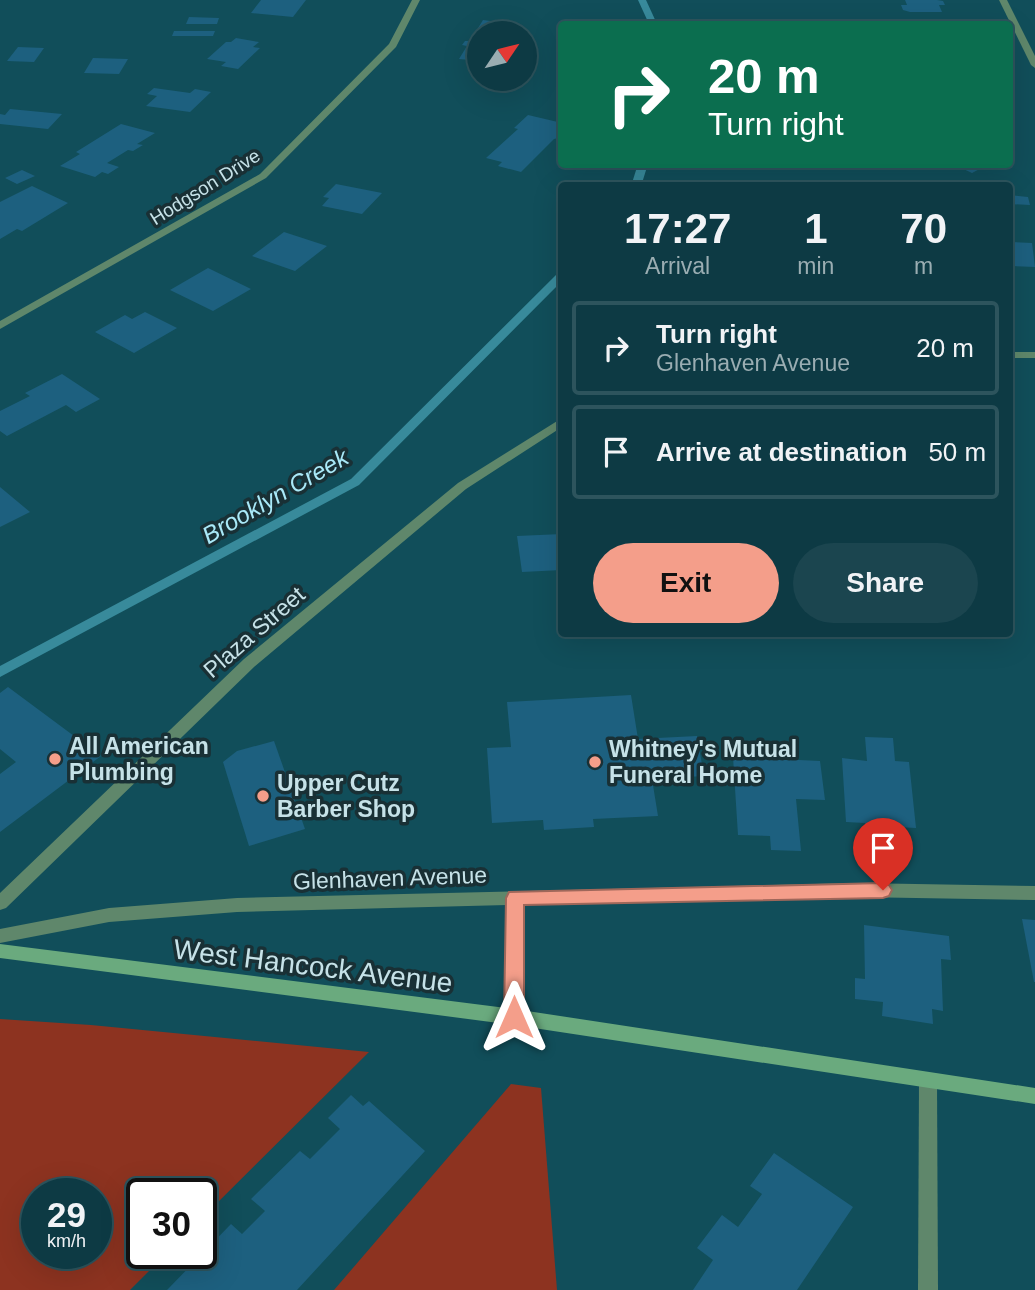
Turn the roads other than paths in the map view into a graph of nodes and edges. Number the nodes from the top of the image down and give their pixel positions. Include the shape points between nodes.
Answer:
1 (416, 0) edge
2 (1003, 0) edge
3 (1035, 65) edge
4 (0, 326) edge
5 (1013, 355) edge
6 (1035, 355) edge
7 (558, 425) edge
8 (1035, 893) edge
9 (515, 898) junction
10 (0, 903) edge
11 (0, 936) edge
12 (0, 951) edge
13 (514, 1017) junction
14 (928, 1081) junction
15 (1035, 1096) edge
16 (928, 1290) edge

1 - 4 street, Hodgson Drive via 393,45 263,176
2 - 3 street
5 - 6 street
7 - 10 street, Plaza Street via 462,486 249,663
8 - 9 street, Glenhaven Avenue via 857,890
9 - 11 street, Glenhaven Avenue via 237,905 122,914
9 - 13 street
12 - 13 street, West Hancock Avenue
13 - 14 street, West Hancock Avenue
14 - 15 street, West Hancock Avenue
14 - 16 street

